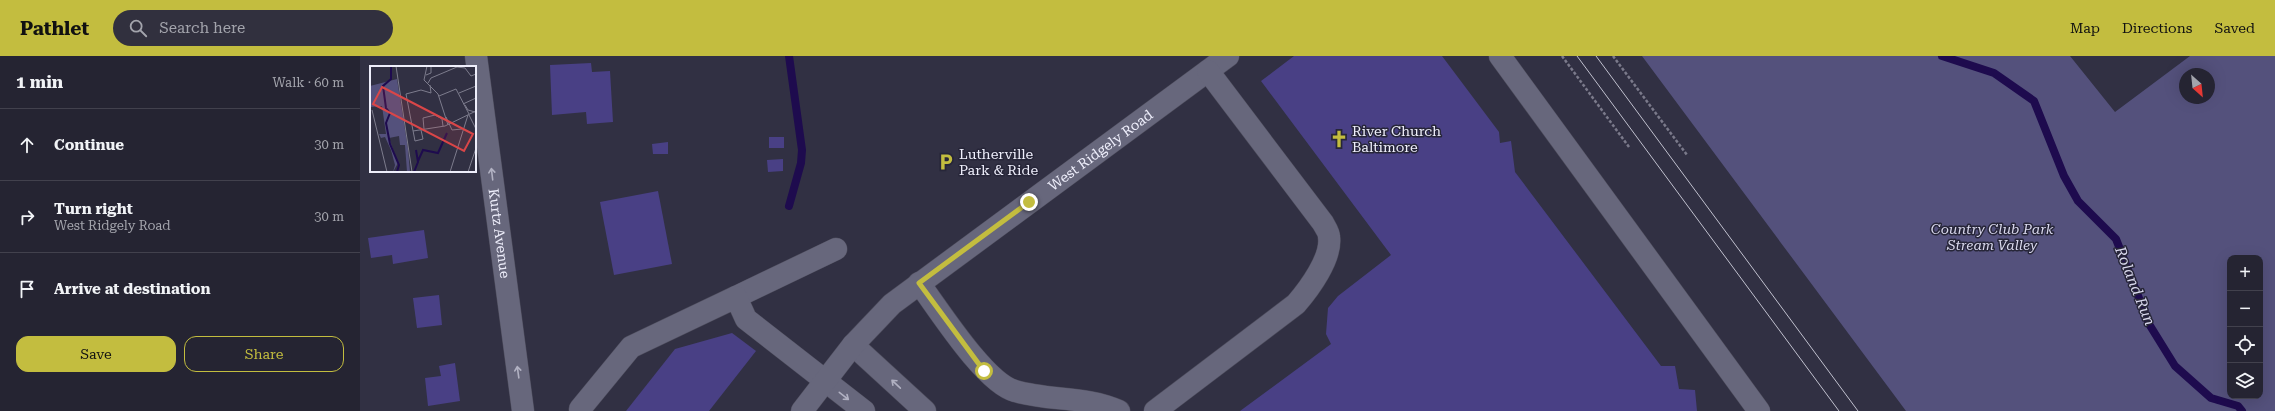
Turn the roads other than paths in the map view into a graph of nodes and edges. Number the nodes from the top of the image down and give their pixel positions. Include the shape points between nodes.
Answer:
1 (476, 56) edge
2 (1228, 56) edge
3 (1500, 56) edge
4 (1208, 71) junction
5 (836, 249) dead end
6 (919, 283) junction
7 (736, 297) junction
8 (853, 345) junction
9 (824, 381) junction
10 (580, 409) dead end
11 (523, 411) edge
12 (802, 411) edge
13 (864, 411) edge
14 (925, 411) edge
15 (1119, 411) edge
16 (1155, 411) edge
17 (1759, 411) edge

11 -> 1 street, Kurtz Avenue
2 - 4 street, West Ridgely Road
3 - 17 street
4 - 6 street, West Ridgely Road
4 - 16 street via 1323,223 1330,237 1322,265 1308,290 1296,304
5 - 7 street
6 - 8 street, West Ridgely Road via 892,304
6 - 15 street via 984,371 1002,386 1015,392 1093,402
7 - 9 street via 746,319
7 - 10 street via 631,347
8 - 9 street, West Ridgely Road
14 -> 8 street
9 - 12 street, West Ridgely Road
9 -> 13 street

